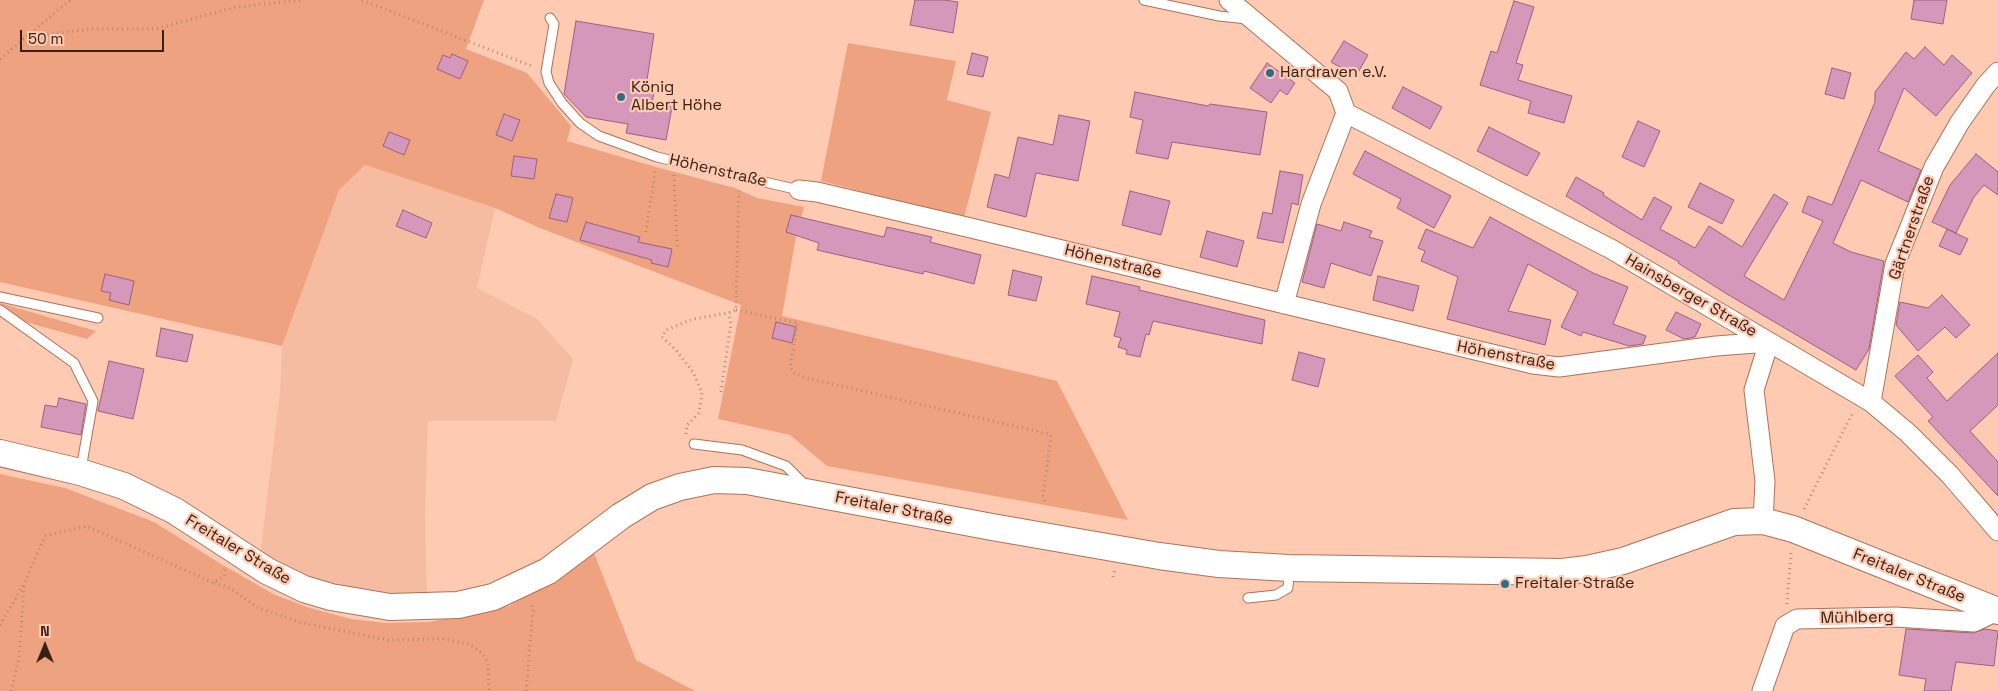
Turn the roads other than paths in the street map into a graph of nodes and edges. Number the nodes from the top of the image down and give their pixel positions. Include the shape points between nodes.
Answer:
1 (1144, 0) edge
2 (1229, 0) edge
3 (550, 18) dead end
4 (1255, 20) junction
5 (1998, 72) edge
6 (1346, 113) junction
7 (799, 190) joint
8 (0, 297) edge
9 (1284, 304) junction
10 (0, 310) edge
11 (98, 318) dead end
12 (1769, 342) junction
13 (1871, 402) junction
14 (694, 444) road end
15 (0, 453) edge
16 (80, 472) junction
17 (812, 493) junction
18 (1763, 521) junction
19 (1998, 531) edge
20 (1289, 568) junction
21 (1248, 598) dead end
22 (1998, 611) edge
23 (1762, 691) edge

1 - 4 lane
2 - 4 street
3 - 7 lane, Höhenstraße via 554,24 546,72 549,83 580,123 599,136 674,162
4 - 6 street via 1338,91
5 - 13 street, Gärtnerstraße via 1960,122 1934,167 1895,264
6 - 9 street via 1311,204
6 - 12 street, Hainsberger Straße via 1611,249
7 - 9 street, Höhenstraße via 904,212
8 - 11 lane
9 - 12 street, Höhenstraße via 1473,351 1559,367
10 - 16 lane via 74,363 93,400
12 - 13 street, Hainsberger Straße
12 - 18 street via 1754,390 1765,481
13 - 19 street, Hainsberger Straße via 1908,432
14 - 17 lane via 742,450 786,466
15 - 16 main road, Freitaler Straße
16 - 17 main road, Freitaler Straße via 124,486 175,511 267,571 304,590 330,598 390,607 458,604 492,596 548,571 621,516 652,497 680,487 714,480 747,481
17 - 20 main road, Freitaler Straße via 1159,556
18 - 20 main road, Freitaler Straße via 1734,522 1623,561 1562,572
18 - 22 main road, Freitaler Straße via 1793,529
20 - 21 lane via 1288,588 1276,595
22 - 23 street, Mühlberg via 1974,622 1896,617 1797,619 1785,626

